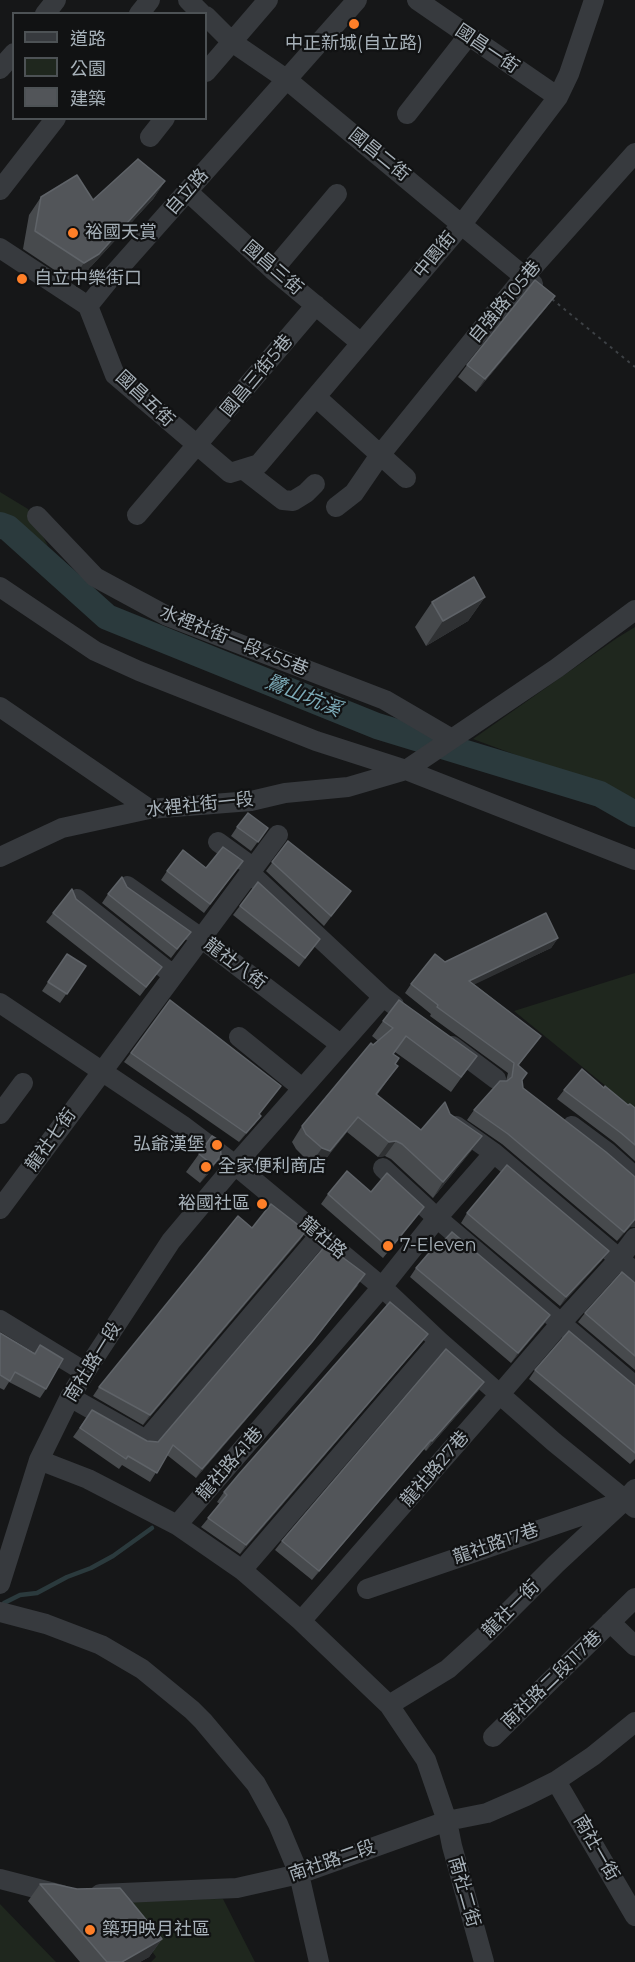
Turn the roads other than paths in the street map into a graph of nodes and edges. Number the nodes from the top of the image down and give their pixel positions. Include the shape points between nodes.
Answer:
1 (56, 0) edge
2 (150, 0) edge
3 (188, 0) edge
4 (268, 0) edge
5 (357, 0) edge
6 (417, 0) edge
7 (594, 0) edge
8 (47, 12) edge
9 (141, 12) edge
10 (201, 12) edge
11 (207, 18) edge
12 (468, 36) junction
13 (232, 42) junction
14 (12, 55) edge
15 (0, 69) edge
16 (207, 71) edge
17 (286, 79) junction
18 (558, 97) junction
19 (407, 114) dead end
20 (54, 120) edge
21 (163, 120) edge
22 (150, 137) dead end
23 (635, 153) edge
24 (0, 189) edge
25 (187, 191) junction
26 (337, 194) dead end
27 (462, 224) junction
28 (0, 248) edge
29 (273, 270) junction
30 (524, 277) junction
31 (550, 297) edge
32 (316, 305) junction
33 (88, 306) junction
34 (361, 343) junction
35 (316, 397) junction
36 (197, 446) junction
37 (380, 455) junction
38 (236, 471) junction
39 (406, 478) dead end
40 (315, 484) dead end
41 (336, 507) dead end
42 (137, 515) dead end
43 (37, 516) dead end
44 (0, 587) edge
45 (635, 610) edge
46 (0, 707) edge
47 (450, 738) junction
48 (406, 770) junction
49 (149, 809) junction
50 (278, 835) dead end
51 (218, 842) dead end
52 (0, 857) edge
53 (635, 860) edge
54 (252, 870) junction
55 (127, 886) edge
56 (77, 899) edge
57 (201, 938) junction
58 (173, 975) junction
59 (383, 997) junction
60 (0, 1003) edge
61 (411, 1017) edge
62 (239, 1037) dead end
63 (440, 1038) edge
64 (340, 1044) junction
65 (102, 1071) junction
66 (496, 1078) dead end
67 (23, 1083) dead end
68 (302, 1088) junction
69 (554, 1112) edge
70 (0, 1114) edge
71 (447, 1120) edge
72 (494, 1153) junction
73 (235, 1165) junction
74 (383, 1168) dead end
75 (635, 1177) edge
76 (0, 1209) edge
77 (437, 1218) junction
78 (320, 1235) junction
79 (635, 1238) edge
80 (620, 1258) junction
81 (635, 1272) edge
82 (382, 1287) junction
83 (0, 1320) edge
84 (561, 1323) junction
85 (439, 1341) junction
86 (85, 1372) junction
87 (635, 1386) edge
88 (500, 1394) junction
89 (70, 1397) junction
90 (39, 1460) junction
91 (633, 1498) edge
92 (177, 1525) junction
93 (242, 1570) junction
94 (0, 1584) edge
95 (367, 1589) dead end
96 (635, 1598) edge
97 (0, 1612) edge
98 (301, 1621) junction
99 (610, 1622) junction
100 (635, 1646) edge
101 (389, 1705) junction
102 (635, 1722) edge
103 (493, 1737) dead end
104 (556, 1781) junction
105 (447, 1821) junction
106 (299, 1874) junction
107 (0, 1879) edge
108 (635, 1916) edge
109 (319, 1962) edge
110 (484, 1962) edge

1 - 8 street
2 - 9 street
3 - 10 street, 國昌二街
4 - 13 street
5 - 17 street, 自立路
6 - 12 street, 國昌一街
7 - 18 street, 中園街
11 - 13 street, 國昌二街
12 - 18 street, 國昌一街
12 - 19 street
13 - 16 street
13 - 17 street, 國昌二街
14 - 15 street
17 - 25 street, 自立路
17 - 27 street, 國昌二街
18 - 27 street, 中園街
20 - 24 street
21 - 22 street
23 - 30 street, 自強路105巷
25 - 29 street, 國昌三街
25 - 33 street, 自立路
26 - 29 street
27 - 30 street, 國昌二街
27 - 34 street, 中園街
28 - 33 street
29 - 32 street, 國昌三街
30 - 31 street, 國昌二街
30 - 37 street, 自強路105巷
32 - 34 street, 國昌三街
32 - 36 street, 國昌三街5巷
33 - 36 street, 國昌五街 via 115,375
34 - 35 street, 中園街
35 - 37 street
35 - 38 street, 中園街 via 259,464
36 - 38 street, 國昌五街
36 - 42 street, 國昌三街5巷
37 - 39 street
37 - 41 street, 自強路105巷 via 354,493
38 - 40 street, 國昌五街 via 283,500 293,501
43 - 47 street, 水裡社街一段455巷 via 95,577 147,605 385,700
44 - 48 street via 95,651 130,667 316,741
45 - 47 street
46 - 49 street
47 - 48 street, 水裡社街一段
48 - 49 street, 水裡社街一段 via 348,787 285,793 251,801
48 - 53 street
49 - 52 street, 水裡社街一段 via 62,828
50 - 54 street, 龍社七街
51 - 54 street
54 - 57 street, 龍社七街
54 - 59 street
55 - 57 street, 龍社八街
56 - 58 street
57 - 58 street, 龍社七街
57 - 64 street, 龍社八街
58 - 65 street, 龍社七街
59 - 61 street
59 - 64 street
60 - 65 street, 龍社路
62 - 68 street
63 - 66 street
64 - 68 street
65 - 73 street, 龍社路
65 - 76 street, 龍社七街
67 - 70 street
68 - 73 street
69 - 75 street
71 - 72 street
72 - 77 street, 龍社路41巷
72 - 80 street
73 - 78 street, 龍社路
73 - 86 street, 南社路一段 via 171,1241
74 - 77 street
77 - 82 street, 龍社路41巷
77 - 84 street
78 - 82 street, 龍社路
78 - 89 street via 146,1440
79 - 80 street, 龍社路27巷
80 - 81 street
80 - 84 street, 龍社路27巷
82 - 85 street, 龍社路
82 - 92 street, 龍社路41巷
83 - 86 street
84 - 87 street
84 - 88 street, 龍社路27巷
85 - 88 street, 龍社路
85 - 93 street
86 - 89 street, 南社路一段
88 - 91 street, 龍社路 via 554,1442
88 - 98 street, 龍社路27巷
89 - 90 street, 南社路一段
90 - 92 street via 88,1479
90 - 94 street, 南社路一段
91 - 95 street, 龍社路17巷
91 - 101 street, 龍社一街 via 448,1669
92 - 93 street
93 - 98 street
96 - 99 street, 南社路二段117巷
97 - 106 street via 101,1645 142,1669 192,1710 256,1784
98 - 101 street, 南社二街
99 - 100 street, 南社路二段117巷
99 - 103 street, 南社路二段117巷
101 - 105 street, 南社二街 via 426,1760
102 - 104 street, 南社路二段
104 - 105 street, 南社路二段 via 487,1813
104 - 108 street, 南社一街
105 - 106 street, 南社路二段
105 - 110 street, 南社二街
106 - 107 street, 南社路二段 via 237,1888 64,1895
106 - 109 street

